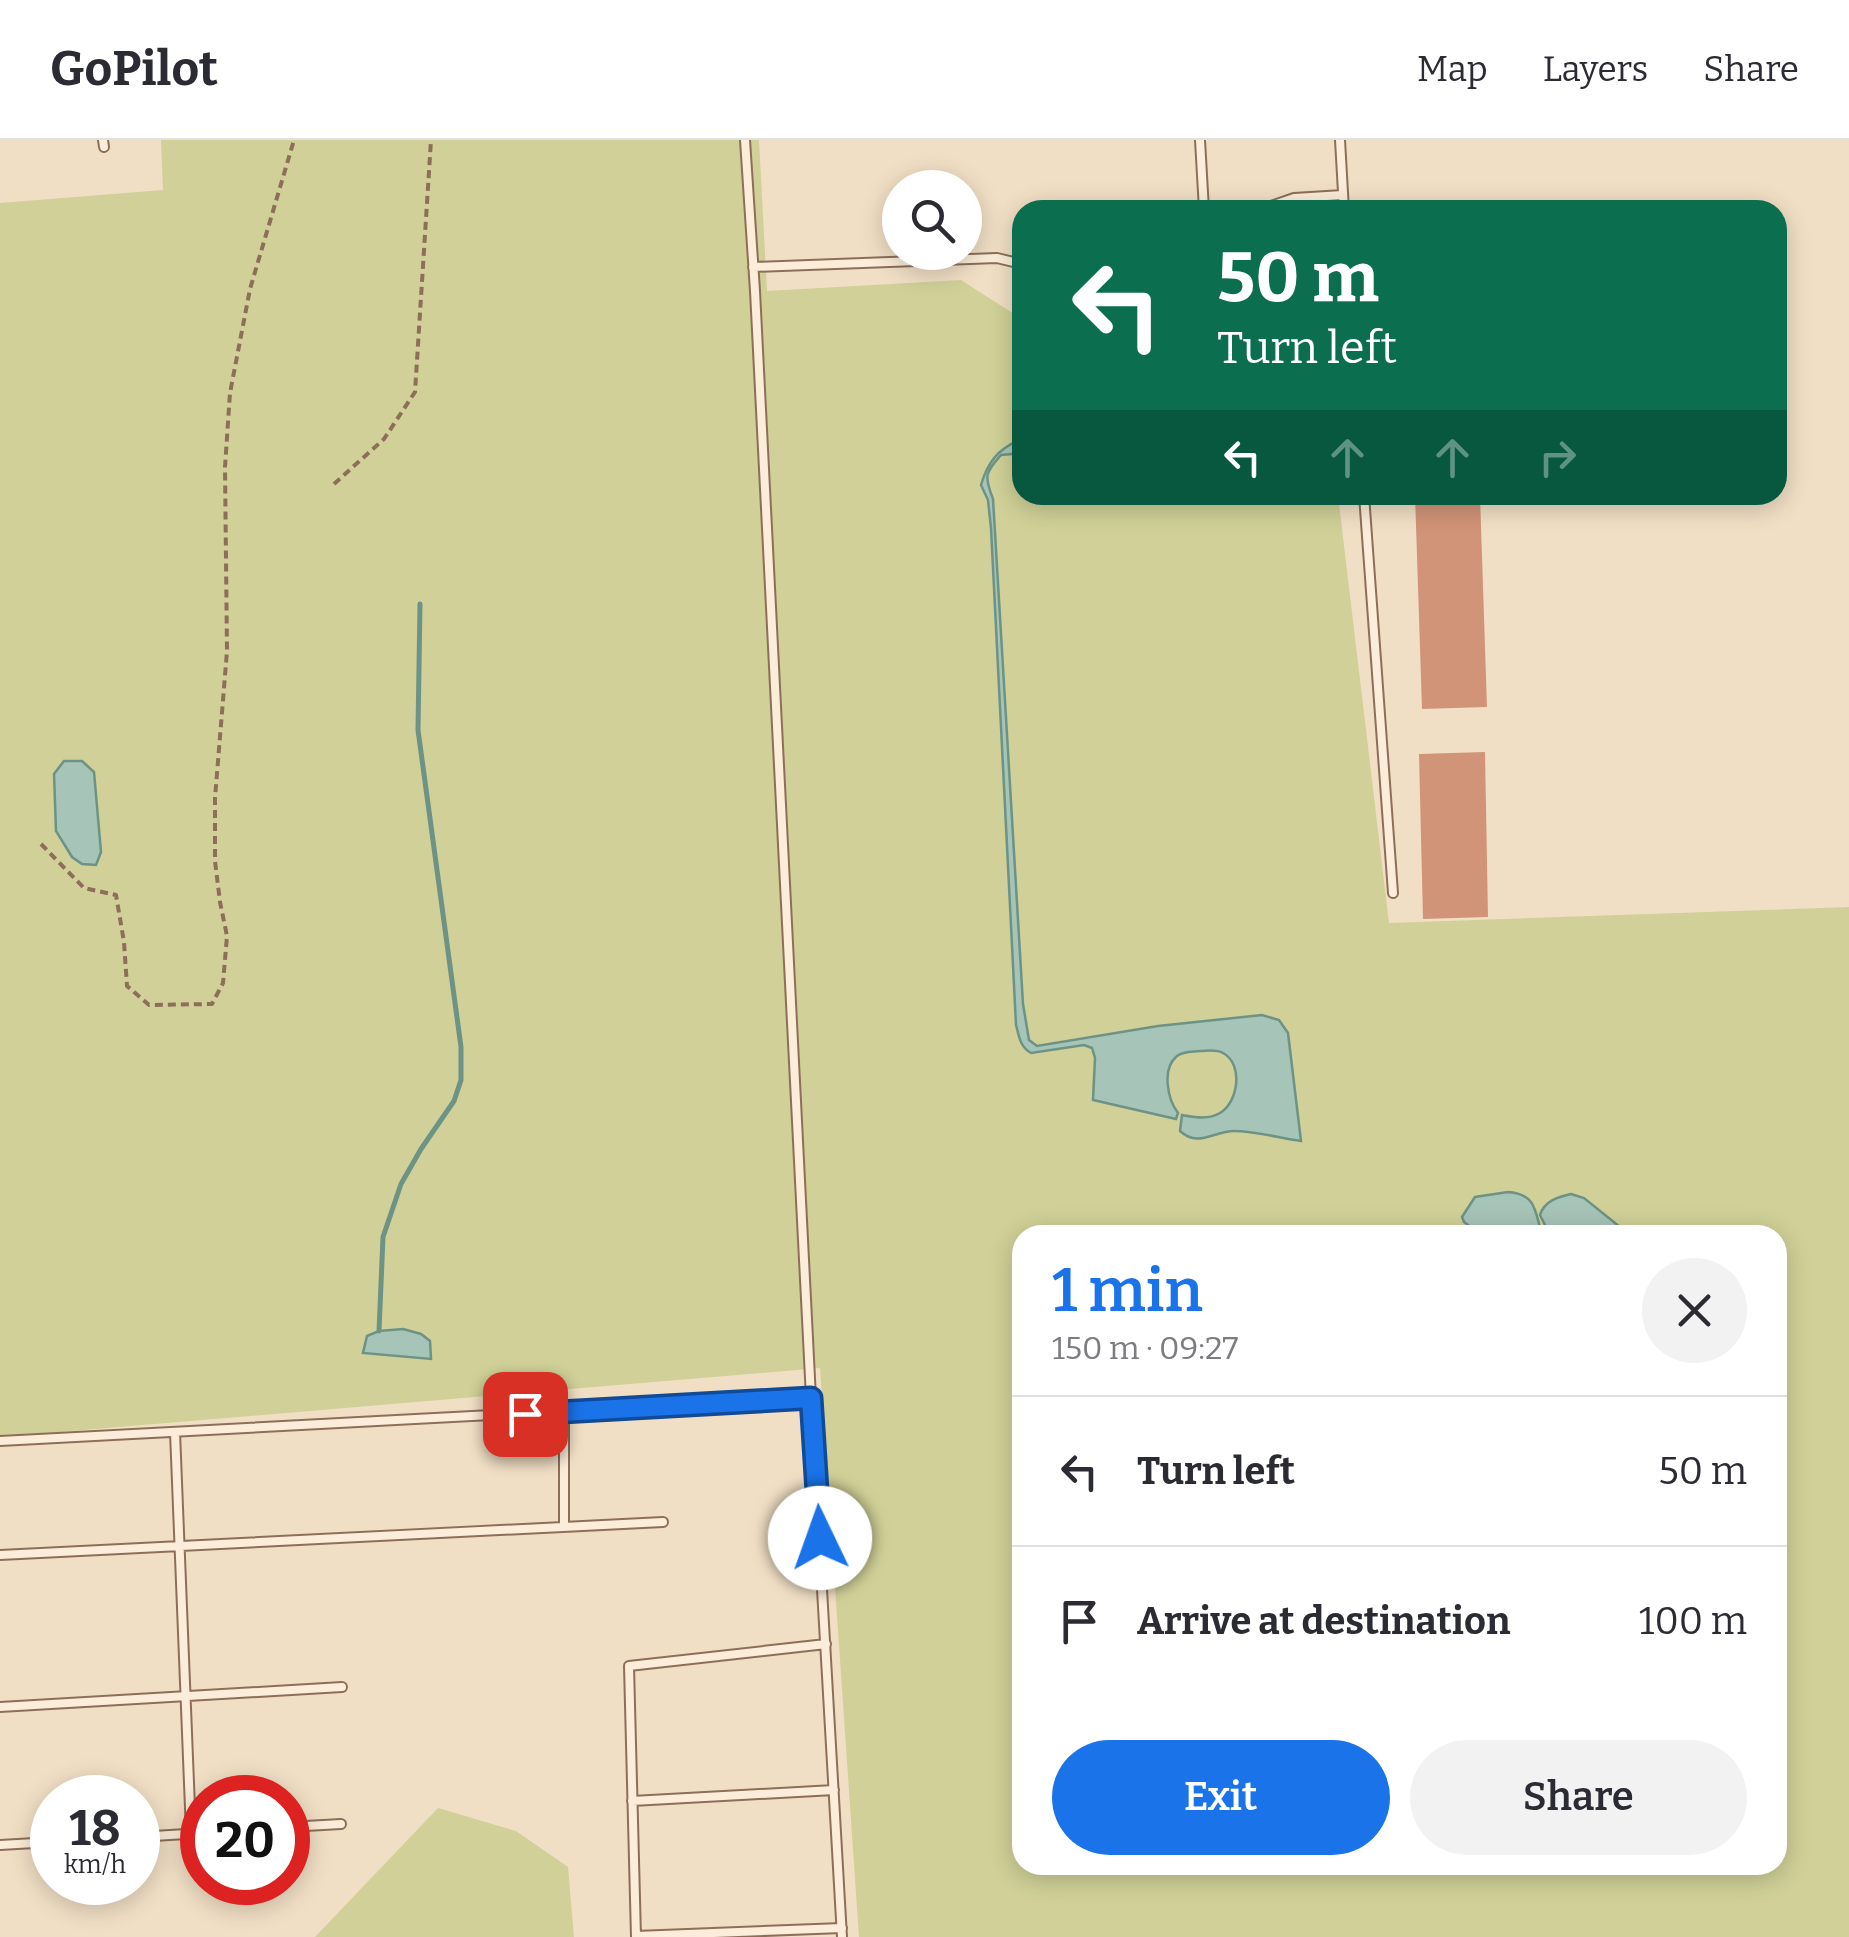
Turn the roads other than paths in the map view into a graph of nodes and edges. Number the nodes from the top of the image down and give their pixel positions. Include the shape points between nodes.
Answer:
1 (745, 140) edge
2 (1200, 140) edge
3 (1340, 140) edge
4 (1343, 194) junction
5 (1203, 200) edge
6 (1288, 200) edge
7 (1343, 200) edge
8 (1012, 262) edge
9 (753, 267) junction
10 (1365, 505) edge
11 (1393, 893) dead end
12 (811, 1398) junction
13 (564, 1412) junction
14 (175, 1432) junction
15 (0, 1441) edge
16 (663, 1522) dead end
17 (564, 1528) junction
18 (179, 1547) junction
19 (0, 1555) edge
20 (826, 1644) junction
21 (342, 1686) dead end
22 (186, 1696) junction
23 (0, 1707) edge
24 (189, 1775) edge
25 (834, 1790) junction
26 (632, 1800) junction
27 (341, 1824) dead end
28 (310, 1826) edge
29 (30, 1843) edge
30 (0, 1845) edge
31 (842, 1933) edge
32 (636, 1936) edge

1 - 9 lane
2 - 5 lane
3 - 4 lane
4 - 6 lane
4 - 7 lane
8 - 9 lane
9 - 12 lane
10 - 11 lane
12 - 13 lane
12 - 20 lane
13 - 14 lane
13 - 17 lane
14 - 15 lane
14 - 18 lane
16 - 17 lane
17 - 18 lane
18 - 19 lane
18 - 22 lane
20 - 25 lane
20 - 26 lane via 629,1666
21 - 22 lane
22 - 23 lane
22 - 24 lane
25 - 26 lane
25 - 31 lane
26 - 32 lane
27 - 28 lane
29 - 30 lane
31 - 32 lane

